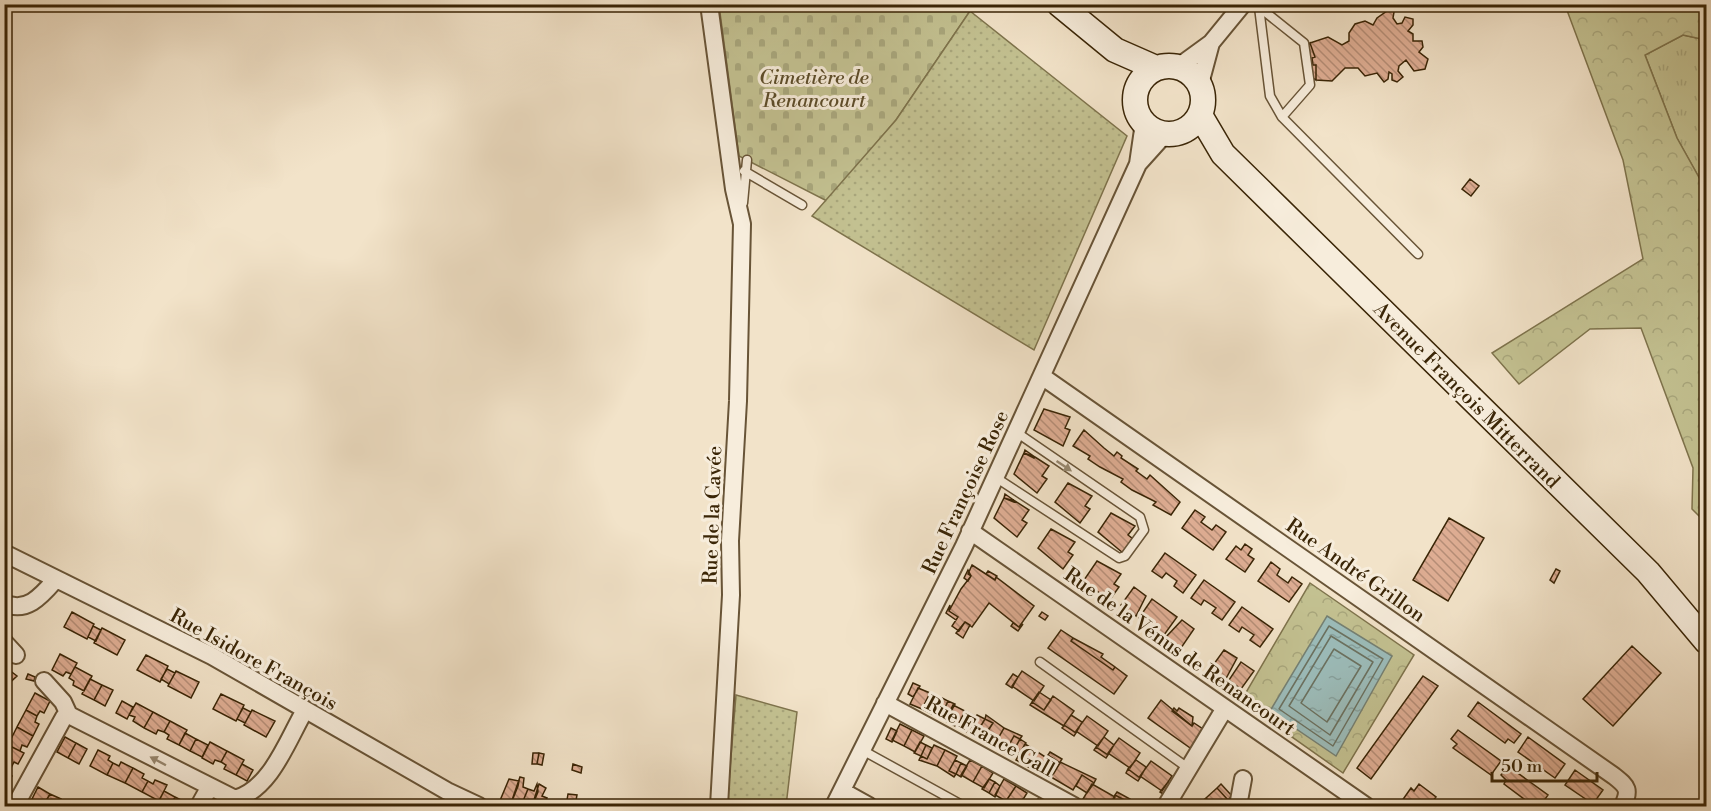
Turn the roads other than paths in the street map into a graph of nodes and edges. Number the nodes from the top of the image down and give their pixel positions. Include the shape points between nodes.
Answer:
1 (709, 4) edge
2 (1059, 4) edge
3 (1253, 5) edge
4 (1211, 43) junction
5 (1115, 50) junction
6 (1167, 67) junction
7 (1200, 84) junction
8 (1137, 86) junction
9 (1200, 115) junction
10 (1282, 117) junction
11 (1163, 130) junction
12 (1223, 153) junction
13 (747, 160) dead end
14 (1138, 165) junction
15 (744, 171) junction
16 (802, 205) dead end
17 (742, 224) junction
18 (1418, 254) dead end
19 (1043, 377) junction
20 (1016, 432) junction
21 (995, 477) junction
22 (970, 531) junction
23 (4, 553) edge
24 (57, 579) junction
25 (4, 603) edge
26 (1707, 640) edge
27 (4, 642) edge
28 (16, 655) dead end
29 (1040, 662) dead end
30 (44, 681) dead end
31 (885, 703) junction
32 (1226, 708) junction
33 (305, 710) junction
34 (69, 715) junction
35 (862, 750) junction
36 (1188, 768) junction
37 (1243, 779) dead end
38 (209, 788) junction
39 (842, 791) junction
40 (960, 804) dead end
41 (15, 807) edge
42 (200, 807) edge
43 (479, 807) edge
44 (719, 807) edge
45 (834, 807) edge
46 (869, 807) edge
47 (1074, 807) edge
48 (1166, 807) edge
49 (1238, 807) edge
50 (1366, 807) edge
51 (1623, 807) edge

1 - 17 street, Rue de la Cavée
2 - 5 main road
3 - 4 street
3 - 10 lane via 1270,96
3 - 10 lane via 1304,43 1310,85
4 - 6 street
4 - 7 street
5 - 6 main road
5 - 8 main road
6 - 7 main road via 1191,73
6 - 8 main road via 1143,77
7 - 9 main road via 1204,101
8 - 11 main road via 1136,109
9 - 11 main road via 1190,128
9 - 12 main road, Avenue François Mitterrand
10 - 18 lane
11 - 12 main road, Avenue François Mitterrand
11 - 14 street
11 - 14 street
12 - 26 main road, Avenue François Mitterrand via 1648,573
13 - 15 lane
14 - 19 street, Rue Françoise Rose
15 - 16 lane
15 - 17 lane
17 - 44 street, Rue de la Cavée via 731,595
19 - 20 street, Rue Françoise Rose
19 - 51 street, Rue André Grillon via 1627,786 1629,793
20 - 21 street, Rue Françoise Rose
20 -> 21 lane via 1140,518 1144,530 1125,556 1119,558
21 - 22 street, Rue Françoise Rose
22 - 31 street, Rue Françoise Rose
22 - 32 street, Rue de la Vénus de Renancourt
23 - 24 street, Rue Isidore François
24 - 25 street via 35,602 13,607
24 - 33 street, Rue Isidore François via 212,656
27 - 28 street
29 - 36 lane
30 - 34 street
31 - 35 street, Rue Françoise Rose
31 - 47 street, Rue France Gall
32 - 36 street
32 - 50 street, Rue de la Vénus de Renancourt
33 - 38 street via 262,784 250,795 235,800
33 - 43 street, Rue Isidore François
38 -> 34 street
34 - 41 street via 64,717
35 - 39 street, Rue Françoise Rose
35 - 40 lane
36 - 48 street
37 - 49 street
38 - 42 street
39 - 45 street, Rue Françoise Rose
39 - 46 street

